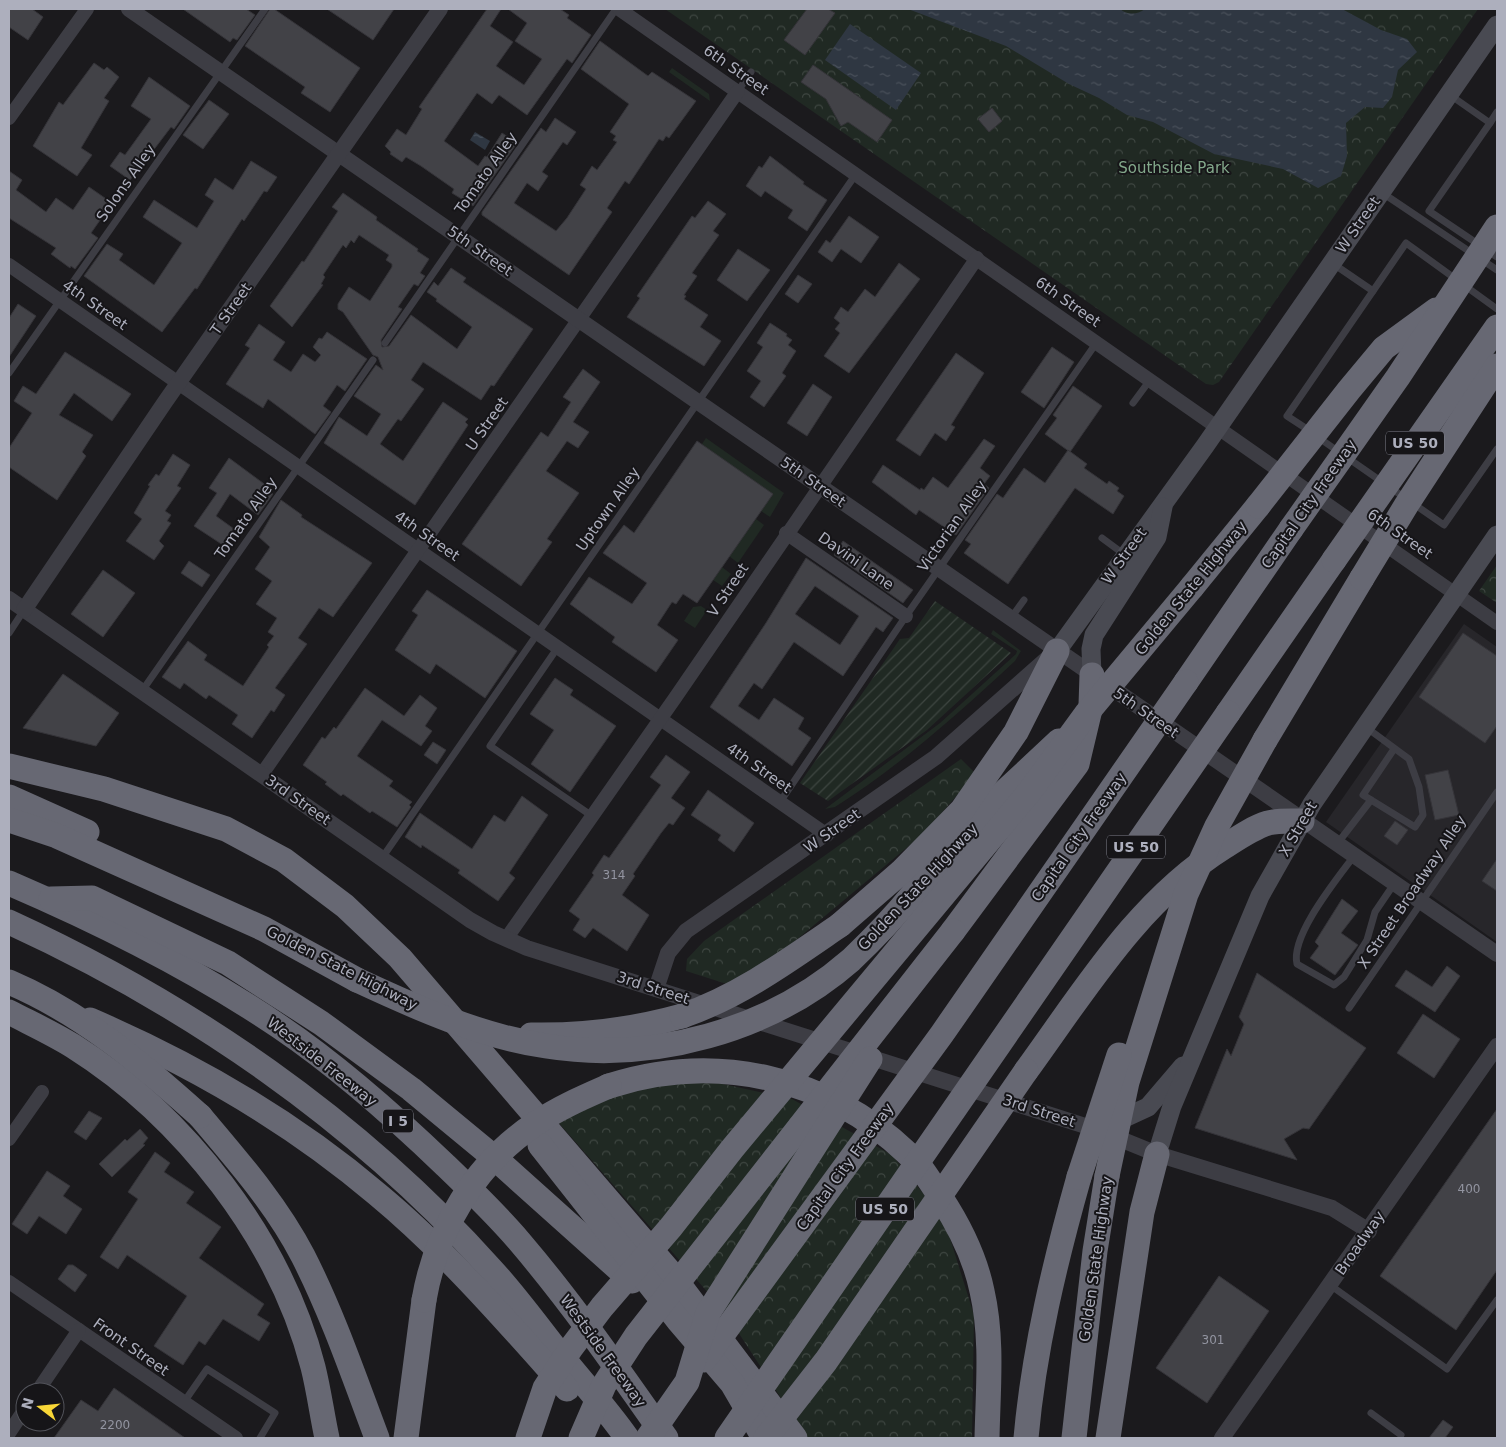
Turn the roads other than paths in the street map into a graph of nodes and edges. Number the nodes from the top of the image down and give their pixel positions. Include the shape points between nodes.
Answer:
1 (87, 9) edge
2 (129, 9) edge
3 (265, 9) edge
4 (440, 9) edge
5 (618, 9) edge
6 (1497, 25) edge
7 (221, 72) junction
8 (751, 72) dead end
9 (738, 92) junction
10 (1448, 94) junction
11 (1497, 112) edge
12 (9, 118) edge
13 (1490, 123) junction
14 (339, 154) junction
15 (856, 174) junction
16 (1381, 192) junction
17 (1497, 227) edge
18 (459, 236) junction
19 (976, 258) junction
20 (1497, 258) edge
21 (1332, 263) junction
22 (9, 265) edge
23 (1497, 270) edge
24 (1373, 291) junction
25 (1454, 296) junction
26 (59, 300) junction
27 (1497, 309) edge
28 (579, 320) junction
29 (1497, 327) edge
30 (1097, 342) junction
31 (385, 343) dead end
32 (373, 360) dead end
33 (1497, 366) edge
34 (9, 373) edge
35 (1150, 380) junction
36 (179, 383) junction
37 (698, 402) junction
38 (1133, 403) dead end
39 (1218, 427) junction
40 (1497, 449) edge
41 (298, 466) junction
42 (819, 486) junction
43 (1164, 500) junction
44 (786, 533) junction
45 (1497, 535) edge
46 (1102, 538) dead end
47 (419, 550) junction
48 (1125, 555) junction
49 (939, 569) junction
50 (1456, 594) junction
51 (9, 599) edge
52 (1024, 600) dead end
53 (24, 610) junction
54 (906, 616) junction
55 (1011, 619) junction
56 (1497, 623) edge
57 (9, 633) edge
58 (539, 634) junction
59 (558, 647) junction
60 (1057, 650) junction
61 (1092, 675) junction
62 (142, 691) junction
63 (1088, 714) junction
64 (661, 719) junction
65 (1365, 726) junction
66 (1394, 749) junction
67 (9, 766) edge
68 (262, 774) junction
69 (1497, 792) edge
70 (9, 797) edge
71 (1371, 800) junction
72 (780, 802) junction
73 (592, 816) junction
74 (9, 820) edge
75 (1302, 821) junction
76 (204, 823) junction
77 (827, 835) junction
78 (1336, 844) junction
79 (1354, 856) junction
80 (382, 858) junction
81 (9, 883) edge
82 (1394, 883) junction
83 (1186, 894) junction
84 (47, 899) junction
85 (1422, 902) junction
86 (9, 922) edge
87 (264, 929) junction
88 (953, 931) junction
89 (506, 939) junction
90 (1497, 954) edge
91 (9, 982) edge
92 (656, 989) junction
93 (9, 992) edge
94 (1349, 1008) dead end
95 (9, 1012) edge
96 (479, 1029) junction
97 (1497, 1046) edge
98 (1194, 1054) junction
99 (42, 1092) dead end
100 (1098, 1130) junction
101 (9, 1139) edge
102 (1157, 1154) junction
103 (1369, 1231) junction
104 (9, 1282) edge
105 (1330, 1285) junction
106 (1497, 1300) edge
107 (678, 1320) junction
108 (78, 1330) junction
109 (44, 1382) edge
110 (687, 1382) junction
111 (184, 1402) junction
112 (1371, 1413) dead end
113 (1400, 1435) dead end
114 (236, 1438) edge
115 (260, 1438) edge
116 (327, 1438) edge
117 (377, 1438) edge
118 (406, 1438) edge
119 (528, 1438) edge
120 (581, 1438) edge
121 (606, 1438) edge
122 (627, 1438) edge
123 (648, 1438) edge
124 (666, 1438) edge
125 (727, 1438) edge
126 (765, 1438) edge
127 (794, 1438) edge
128 (988, 1438) edge
129 (1026, 1438) edge
130 (1074, 1438) edge
131 (1108, 1438) edge
132 (1222, 1438) edge

1 - 12 street
2 - 7 street, 5th Street
3 - 7 lane, Solons Alley
4 - 14 street, T Street
5 - 9 street, 6th Street
5 - 18 lane, Tomato Alley
6 - 10 main road, W Street
7 - 14 street, 5th Street
7 - 26 lane, Solons Alley
8 - 9 lane
9 - 15 street, 6th Street
9 - 28 street, U Street
10 - 13 lane
10 - 16 main road, W Street
11 - 13 lane
13 - 20 lane via 1429,211
14 - 18 street, 5th Street
14 - 36 street, T Street
15 - 19 street, 6th Street
15 - 37 lane, Uptown Alley
16 - 21 main road, W Street
16 - 23 lane
17 - 25 highway, Capital City Freeway / US 50, bridge
18 - 28 street, 5th Street
18 - 31 lane, Tomato Alley
19 - 30 street, 6th Street
19 - 42 street, V Street
21 - 24 lane
21 - 39 main road, W Street
22 - 26 street, 4th Street
24 - 27 lane via 1406,243
24 - 40 lane via 1287,416 1444,525
25 - 63 highway, Golden State Highway, bridge via 1384,348
25 - 110 highway, Capital City Freeway / US 50, bridge via 942,1034
26 - 34 lane, Solons Alley
26 - 36 street, 4th Street
28 - 37 street, 5th Street
28 - 47 street, U Street
29 - 125 highway, US 50, bridge
30 - 35 street, 6th Street
30 - 49 lane, Victorian Alley
32 - 41 lane, Tomato Alley
33 - 83 highway, Golden State Highway, bridge via 1362,578 1265,740 1218,826
35 - 38 lane
35 - 39 street, 6th Street
36 - 41 street, 4th Street
36 - 53 street, T Street
37 - 42 street, 5th Street
37 - 58 lane, Uptown Alley
39 - 43 main road, W Street
39 - 50 street, 6th Street
41 - 47 street, 4th Street
41 - 62 lane, Tomato Alley
42 - 44 street, V Street
42 - 49 street, 5th Street
43 - 48 main road, W Street
43 - 61 main road via 1157,537 1094,635
44 - 54 street, Davini Lane
44 - 64 street, V Street
45 - 50 main road, X Street
46 - 48 lane
47 - 58 street, 4th Street
47 - 68 street, U Street
48 - 60 main road, W Street
49 - 54 lane, Victorian Alley
49 - 55 street, 5th Street
50 - 56 street, 6th Street
50 - 65 main road, X Street
51 - 53 street, 3rd Street
52 - 55 lane
53 - 57 lane
53 - 62 street, 3rd Street
54 - 72 lane, Victorian Alley
55 - 60 street, 5th Street
58 - 59 street, 4th Street
58 - 80 lane, Uptown Alley
59 - 64 street, 4th Street
59 - 73 lane via 490,746
60 - 61 street, 5th Street
60 - 77 street, W Street via 936,757
60 - 96 highway, bridge via 1016,732 962,810 901,872 840,925 759,980 710,1007 610,1032 522,1034
61 - 75 street, 5th Street
61 - 88 highway via 1091,705 1077,764
62 - 68 street, 3rd Street
63 - 96 highway, Golden State Highway, bridge via 1000,796 884,928 850,961 794,999 726,1030 644,1049 555,1048
63 - 119 highway, bridge via 1030,791 602,1307 545,1388
64 - 72 street, 4th Street
64 - 73 street, V Street
65 - 66 lane
65 - 75 main road, X Street
66 - 71 lane via 1363,795
66 - 71 lane via 1408,759 1419,787 1423,815 1415,827
67 - 76 highway via 104,789
68 - 80 street, 3rd Street
69 - 85 lane, X Street Broadway Alley
70 - 87 highway via 197,882
71 - 78 lane
72 - 77 street, 4th Street
73 - 89 street, V Street
74 - 87 highway, Golden State Highway via 57,836
75 - 78 street, 5th Street
75 - 98 main road, X Street via 1260,896
75 - 126 highway, bridge via 1269,823 1252,830 1205,859 1157,898 1116,946 826,1361
76 - 107 highway via 304,888 366,944 542,1148
76 - 127 highway via 226,829 249,841 311,879 346,906 400,958 668,1270
77 - 92 street, W Street via 678,938 668,953
78 - 79 street, 5th Street
79 - 82 street, 5th Street
79 - 82 lane via 1315,909 1294,954 1297,964 1334,985 1344,977 1367,940 1375,912
80 - 89 street, 3rd Street via 479,926
81 - 84 highway, Westside Freeway / I 5
82 - 85 street, 5th Street
83 - 129 highway, bridge via 1135,1008 1084,1159 1054,1266 1029,1404
83 - 130 highway, Golden State Highway, bridge via 1127,1082 1107,1176 1095,1251
84 - 107 highway via 92,898 228,963 322,1023 411,1089 490,1154
84 - 124 highway, Westside Freeway / I 5 via 182,967 280,1028 415,1136 518,1240 590,1330
85 - 90 street, 5th Street
85 - 94 lane, X Street Broadway Alley
86 - 122 highway, I 5 via 78,954 179,1010 274,1074 365,1146 441,1216 492,1270
87 - 96 highway, Golden State Highway, bridge via 357,980 426,1011
88 - 110 highway, bridge via 708,1313
88 - 120 highway, bridge via 636,1336 604,1386
89 - 92 street, 3rd Street
91 - 117 highway, bridge via 92,1026 135,1058 200,1116 256,1182 302,1255 338,1333
92 - 100 street, 3rd Street
93 - 121 highway via 68,1011 148,1045 228,1088 305,1137 377,1193 438,1250 498,1312
95 - 116 highway via 72,1046 139,1094 197,1152 240,1210 285,1289 313,1366
97 - 103 street, Broadway
98 - 100 main road via 1148,1107
98 - 102 main road, X Street via 1172,1106
99 - 101 street
100 - 102 street, 3rd Street
102 - 103 street, 3rd Street via 1332,1208
102 - 131 highway via 1142,1212
103 - 105 street, Broadway
104 - 108 street, Front Street
105 - 106 lane via 1447,1369
105 - 132 street, Broadway
107 - 126 highway via 732,1383
108 - 109 street
108 - 111 street, Front Street
110 - 123 highway, Capital City Freeway / US 50, bridge
111 - 114 street, Front Street
111 - 115 lane via 207,1369 275,1413
112 - 113 lane
118 - 128 highway, bridge via 428,1276 459,1204 484,1170 528,1129 569,1104 609,1086 669,1071 694,1070 731,1070 767,1076 802,1088 860,1115 909,1154 959,1226 973,1258 982,1291 988,1340

